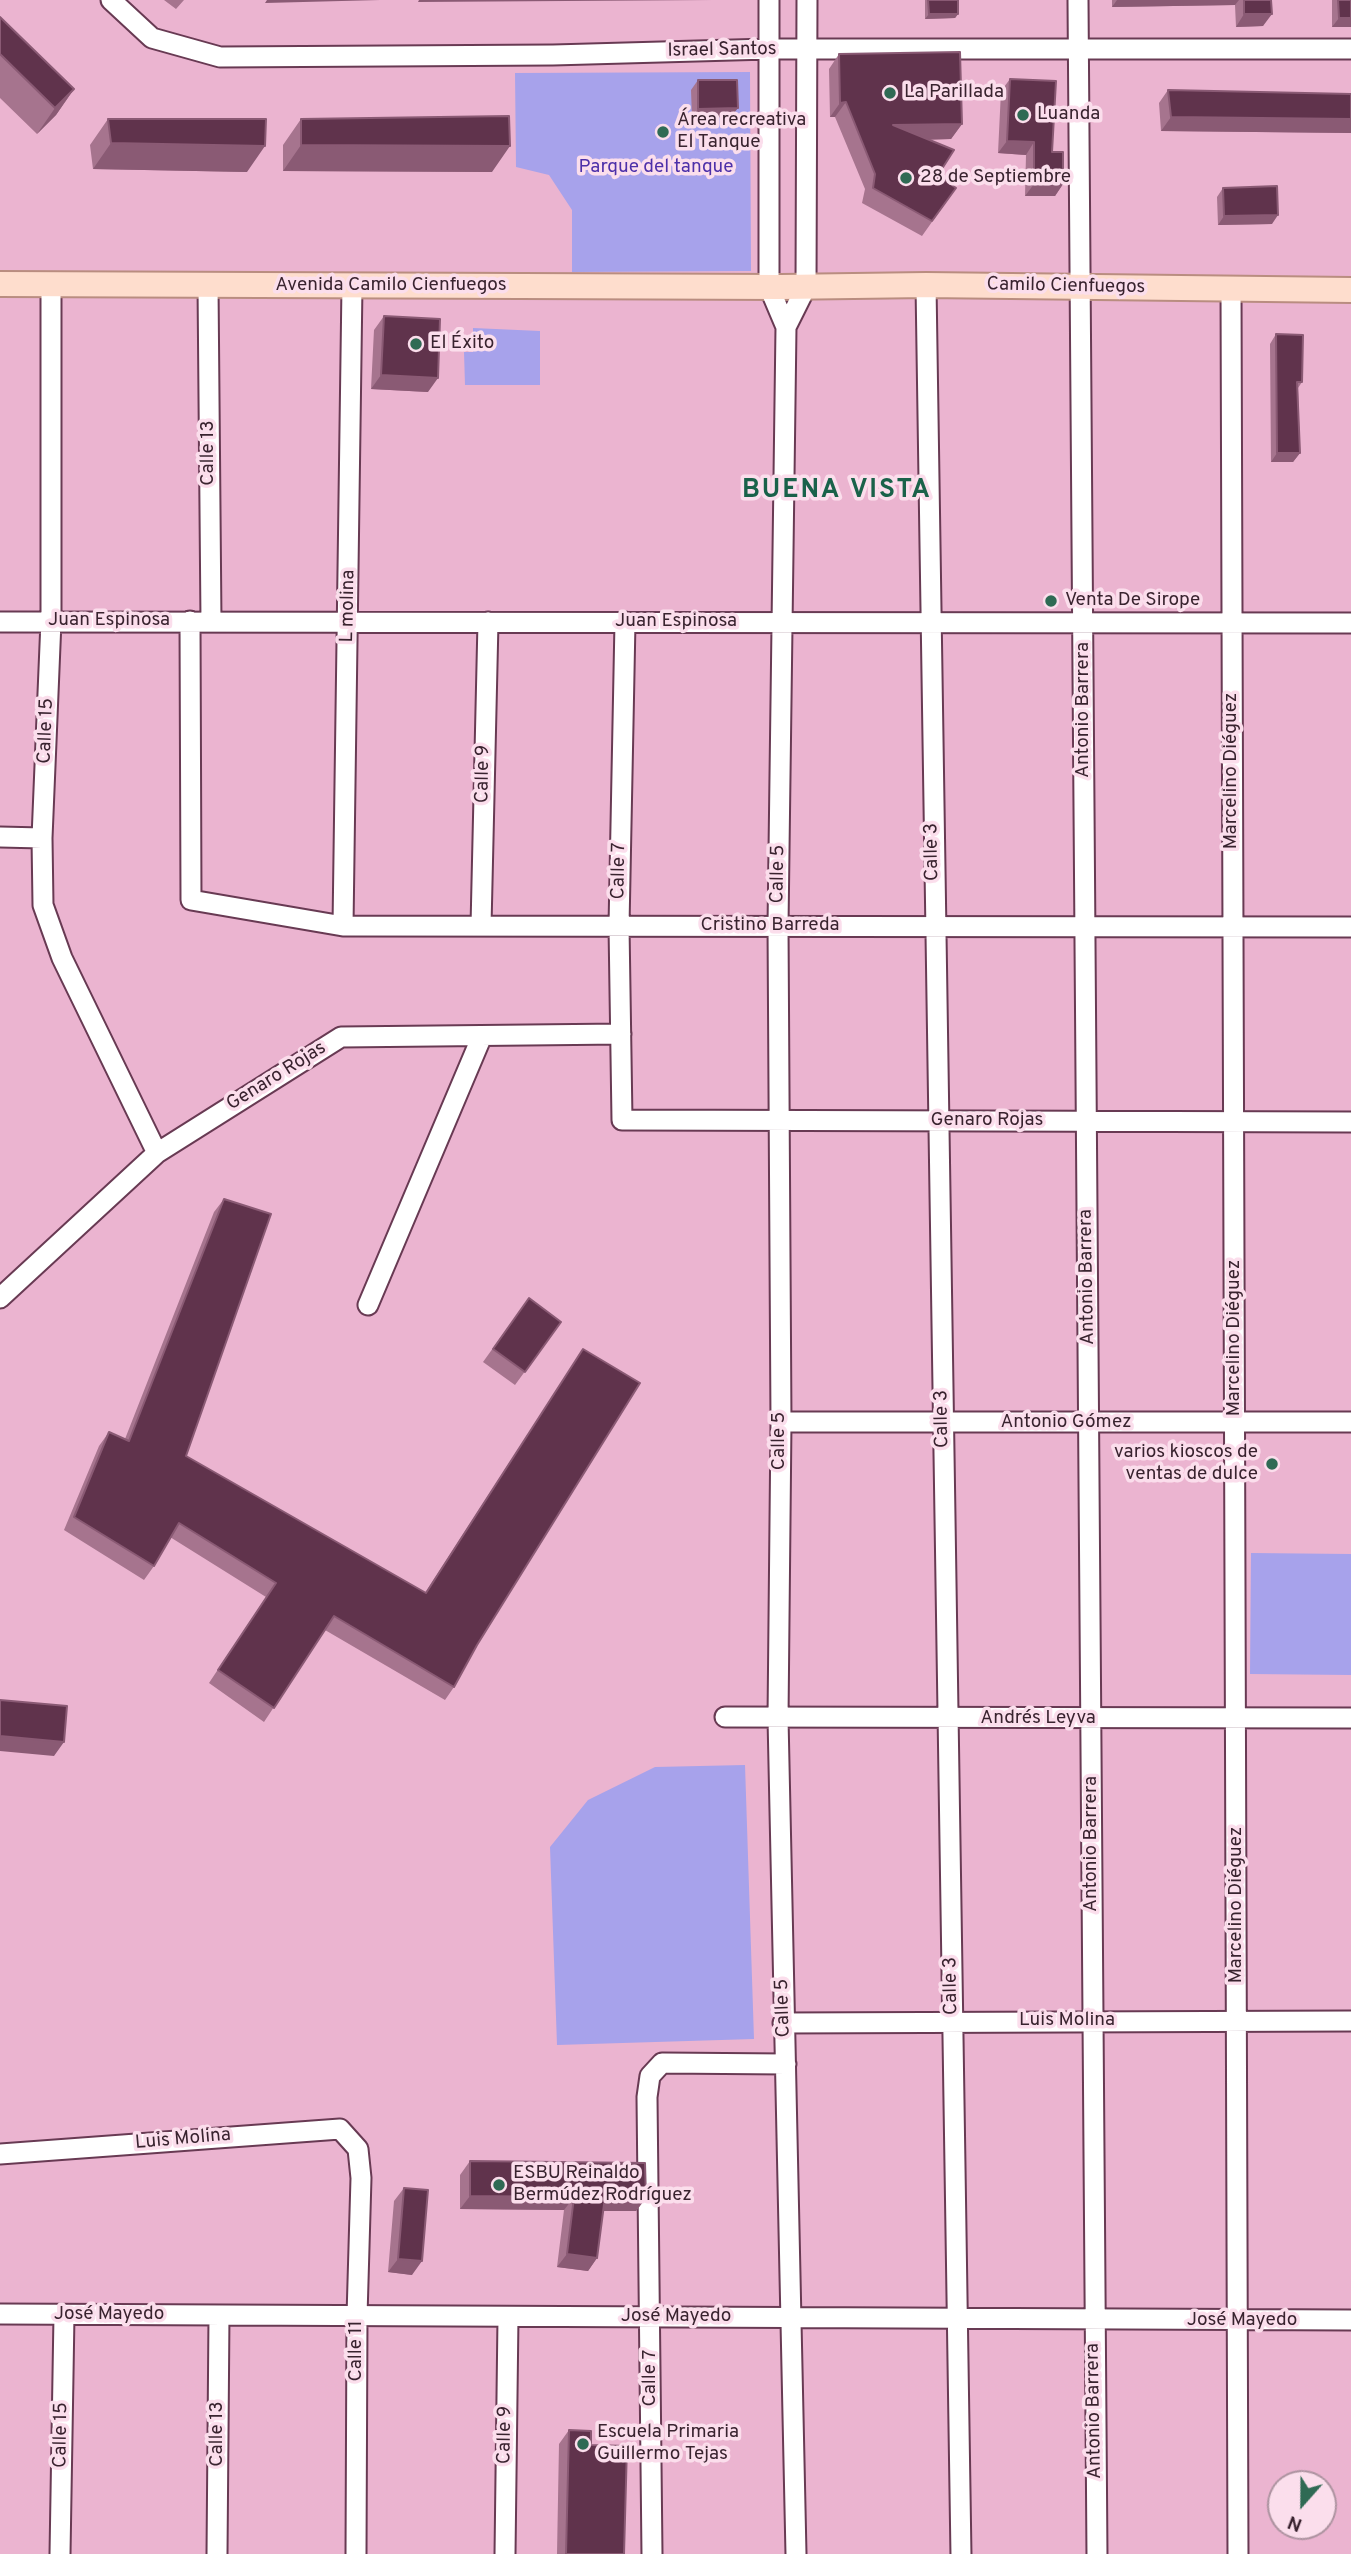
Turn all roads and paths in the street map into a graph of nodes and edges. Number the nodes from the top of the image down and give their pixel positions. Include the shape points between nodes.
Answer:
1 (111, 0) edge
2 (769, 0) edge
3 (807, 0) edge
4 (1077, 0) edge
5 (769, 49) junction
6 (808, 49) junction
7 (1351, 49) edge
8 (1080, 50) junction
9 (0, 284) edge
10 (51, 284) junction
11 (208, 285) junction
12 (352, 285) junction
13 (926, 285) junction
14 (785, 287) junction
15 (1082, 288) junction
16 (1231, 289) junction
17 (1351, 290) edge
18 (786, 327) junction
19 (51, 621) junction
20 (190, 621) junction
21 (783, 621) junction
22 (0, 622) edge
23 (211, 622) junction
24 (349, 622) junction
25 (488, 622) junction
26 (625, 622) junction
27 (931, 623) junction
28 (1084, 623) junction
29 (1232, 623) junction
30 (1351, 623) edge
31 (0, 836) edge
32 (42, 838) junction
33 (778, 925) junction
34 (343, 926) junction
35 (481, 926) junction
36 (619, 926) junction
37 (934, 926) junction
38 (1085, 926) junction
39 (1232, 926) junction
40 (1351, 927) edge
41 (621, 1034) junction
42 (482, 1036) junction
43 (779, 1119) junction
44 (622, 1120) joint
45 (936, 1121) junction
46 (1087, 1121) junction
47 (1234, 1122) junction
48 (1351, 1122) edge
49 (157, 1153) junction
50 (0, 1298) edge
51 (368, 1305) dead end
52 (1089, 1422) junction
53 (1235, 1422) junction
54 (1351, 1422) edge
55 (781, 1423) junction
56 (943, 1423) junction
57 (725, 1717) dead end
58 (778, 1718) junction
59 (1091, 1718) junction
60 (1351, 1718) edge
61 (948, 1719) junction
62 (1236, 1720) junction
63 (952, 2020) junction
64 (1093, 2021) junction
65 (1237, 2021) junction
66 (1351, 2021) edge
67 (783, 2022) junction
68 (786, 2064) junction
69 (358, 2149) joint
70 (0, 2154) edge
71 (0, 2315) edge
72 (64, 2315) junction
73 (219, 2315) junction
74 (357, 2316) junction
75 (508, 2317) junction
76 (651, 2317) junction
77 (956, 2317) junction
78 (789, 2318) junction
79 (1094, 2320) junction
80 (1351, 2320) edge
81 (1237, 2321) junction
82 (60, 2554) edge
83 (217, 2554) edge
84 (356, 2554) edge
85 (505, 2554) edge
86 (652, 2554) edge
87 (796, 2554) edge
88 (961, 2554) edge
89 (1097, 2554) edge
90 (1238, 2554) edge

1 - 5 street, Israel Santos via 152,38 220,57
2 - 5 street
3 - 6 street
4 - 8 street, Antonio Barrera
5 - 6 street, Israel Santos
5 - 14 street
6 - 8 street, Israel Santos
6 - 14 street
7 - 8 street, Israel Santos
8 - 15 street, Antonio Barrera
9 - 10 main road, Avenida Camilo Cienfuegos
10 - 11 main road, Avenida Camilo Cienfuegos
10 - 19 street, Calle 15
11 - 12 main road, Avenida Camilo Cienfuegos
11 - 23 street, Calle 13
12 - 14 main road, Avenida Camilo Cienfuegos
12 - 24 street, L molina
13 - 14 main road, Camilo Cienfuegos
13 - 15 main road, Camilo Cienfuegos
13 - 27 street, Calle 3
14 - 18 street, Calle 5
14 - 18 street, Calle 5
15 - 16 main road, Camilo Cienfuegos
15 - 28 street, Antonio Barrera
16 - 17 main road, Camilo Cienfuegos
16 - 29 street, Marcelino Diéguez
18 - 21 street, Calle 5
19 - 20 street, Juan Espinosa
19 - 22 street, Juan Espinosa
19 - 32 street, Calle 15
20 - 23 street, Juan Espinosa
20 - 34 street, Cristino Barreda via 191,900
21 - 26 street, Juan Espinosa
21 - 27 street, Juan Espinosa
21 - 33 street, Calle 5
23 - 24 street, Juan Espinosa
24 - 25 street, Juan Espinosa
24 - 34 street, L molina
25 - 26 street, Juan Espinosa
25 - 35 street, Calle 9
26 - 36 street, Calle 7
27 - 28 street, Juan Espinosa
27 - 37 street, Calle 3
28 - 29 street, Juan Espinosa
28 - 38 street, Antonio Barrera
29 - 30 street, Juan Espinosa
29 - 39 street, Marcelino Diéguez
31 - 32 street
32 - 49 street, Calle 15 via 43,905 62,958
33 - 36 street, Cristino Barreda
33 - 37 street, Cristino Barreda
33 - 43 street, Calle 5
34 - 35 street, Cristino Barreda
35 - 36 street, Cristino Barreda
36 - 41 street, Calle 7
37 - 38 street, Cristino Barreda
37 - 45 street, Calle 3
38 - 39 street, Cristino Barreda
38 - 46 street, Antonio Barrera
39 - 40 street, Cristino Barreda
39 - 47 street, Marcelino Diéguez
41 - 42 street, Genaro Rojas
41 - 44 street, Calle 7
42 - 49 street, Genaro Rojas via 341,1037
42 - 51 street
43 - 44 street, Genaro Rojas
43 - 45 street, Genaro Rojas
43 - 55 street, Calle 5
45 - 46 street, Genaro Rojas
45 - 56 street, Calle 3
46 - 47 street, Genaro Rojas
46 - 52 street, Antonio Barrera
47 - 48 street, Genaro Rojas
47 - 53 street, Marcelino Diéguez
49 - 50 street, Genaro Rojas
52 - 53 street, Antonio Gómez
52 - 56 street, Antonio Gómez
52 - 59 street, Antonio Barrera
53 - 54 street, Antonio Gómez
53 - 62 street, Marcelino Diéguez
55 - 56 street, Antonio Gómez
55 - 58 street, Calle 5
56 - 61 street, Calle 3
57 - 58 street, Andrés Leyva
58 - 61 street, Andrés Leyva
58 - 67 street, Calle 5
59 - 61 street, Andrés Leyva
59 - 62 street, Andrés Leyva
59 - 64 street, Antonio Barrera
60 - 62 street, Andrés Leyva
61 - 63 street, Calle 3
62 - 65 street, Marcelino Diéguez
63 - 64 street, Luis Molina
63 - 67 street, Luis Molina
63 - 77 street, Calle 3
64 - 65 street, Luis Molina
64 - 79 street, Antonio Barrera
65 - 66 street, Luis Molina
65 - 81 street, Marcelino Diéguez
67 - 68 street, Calle 5
68 - 76 street, Calle 7 via 662,2063 650,2076
68 - 78 street, Calle 5
69 - 70 street, Luis Molina via 340,2129
69 - 74 street, Calle 11 via 362,2178
71 - 72 street, José Mayedo
72 - 73 street, José Mayedo
72 - 82 street, Calle 15
73 - 74 street, José Mayedo
73 - 83 street, Calle 13
74 - 75 street, José Mayedo
74 - 84 street, Calle 11
75 - 76 street, José Mayedo
75 - 85 street, Calle 9
76 - 78 street, José Mayedo
76 - 86 street, Calle 7
77 - 78 street, José Mayedo
77 - 79 street, José Mayedo
77 - 88 street, Calle 3
78 - 87 street, Calle 5
79 - 81 street, José Mayedo
79 - 89 street, Antonio Barrera
80 - 81 street, José Mayedo
81 - 90 street, Marcelino Diéguez

